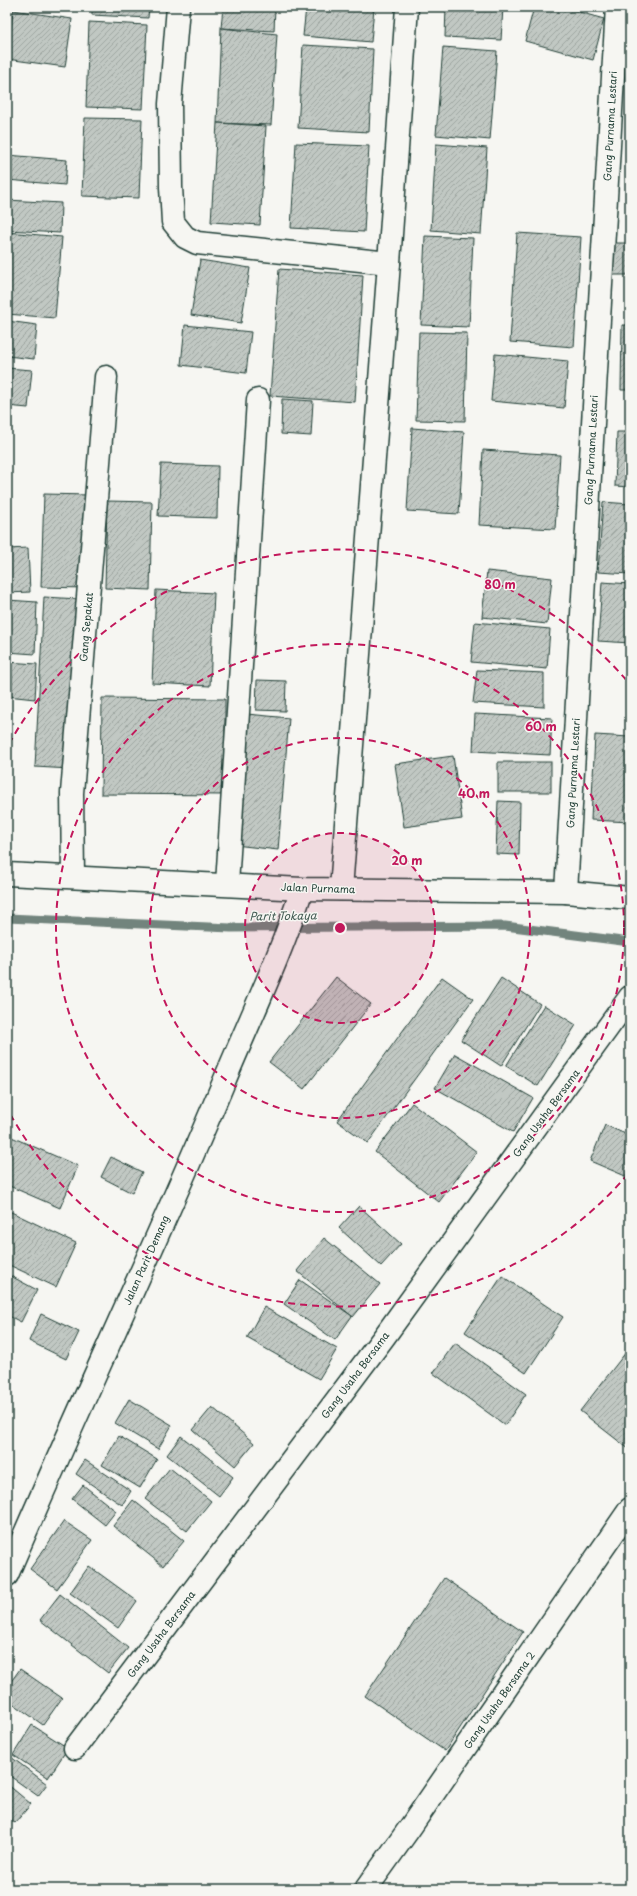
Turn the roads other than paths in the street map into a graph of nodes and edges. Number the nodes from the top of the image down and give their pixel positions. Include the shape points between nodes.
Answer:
1 (178, 7) edge
2 (407, 7) edge
3 (617, 7) edge
4 (390, 263) junction
5 (106, 377) dead end
6 (258, 400) dead end
7 (7, 874) edge
8 (74, 876) junction
9 (227, 884) junction
10 (341, 889) junction
11 (566, 892) junction
12 (299, 898) junction
13 (630, 898) edge
14 (630, 997) edge
15 (630, 1509) edge
16 (7, 1576) edge
17 (75, 1748) dead end
18 (366, 1889) edge

1 - 4 street via 170,104 171,187 173,222 181,234 197,243
2 - 4 street
3 - 11 street, Gang Purnama Lestari
4 - 10 street
5 - 8 street, Gang Sepakat via 72,793
6 - 9 street
7 - 8 street, Jalan Purnama
8 - 9 street, Jalan Purnama
9 - 12 street, Jalan Purnama
10 - 11 street, Jalan Purnama
10 - 12 street, Jalan Purnama
11 - 13 street, Jalan Purnama
12 - 16 street, Jalan Parit Demang via 184,1176
14 - 17 street, Gang Usaha Bersama via 384,1337
15 - 18 street, Gang Usaha Bersama 2

